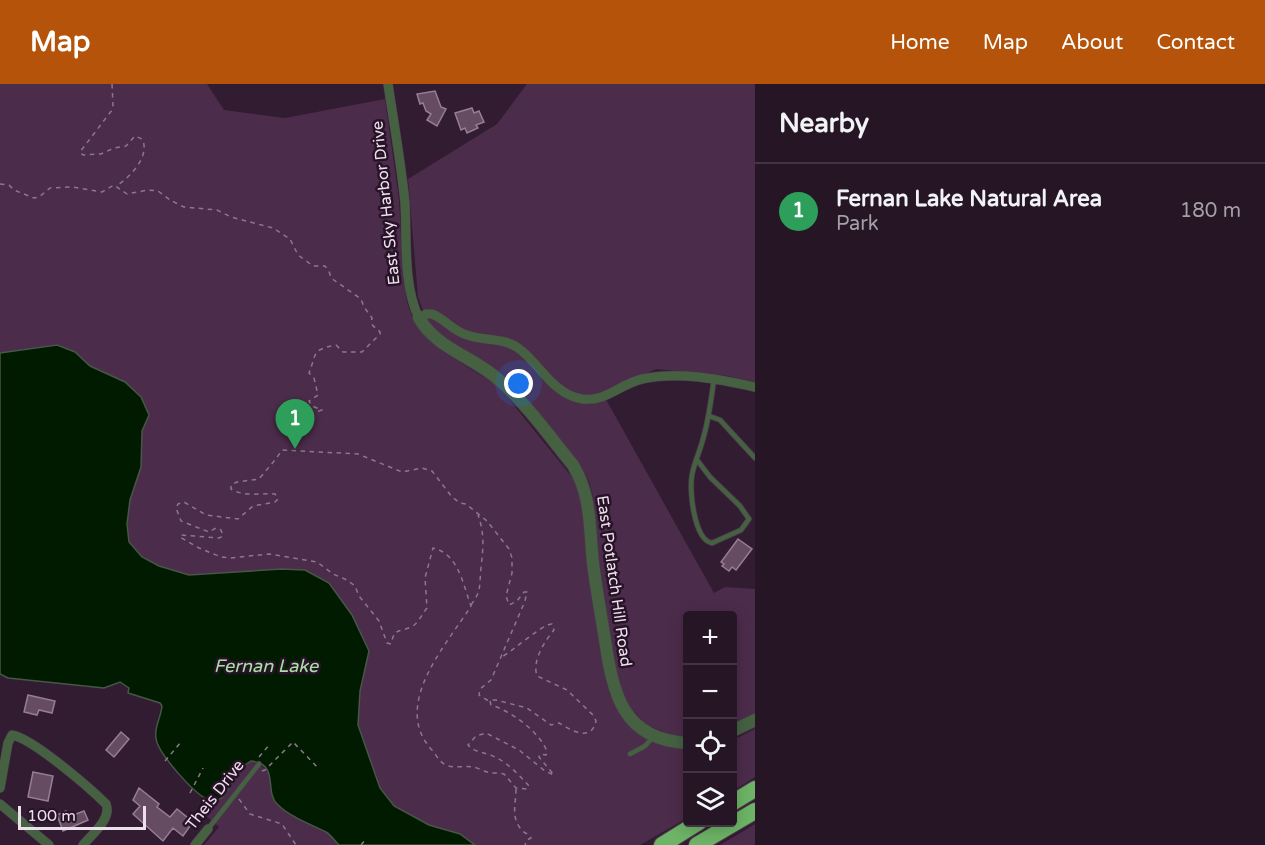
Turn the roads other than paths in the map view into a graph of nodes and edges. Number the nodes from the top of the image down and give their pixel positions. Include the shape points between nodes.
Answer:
1 (388, 84) edge
2 (419, 318) junction
3 (714, 379) junction
4 (755, 387) edge
5 (709, 416) junction
6 (755, 458) edge
7 (697, 460) junction
8 (755, 720) edge
9 (737, 728) edge
10 (654, 735) junction
11 (683, 743) edge
12 (630, 754) dead end
13 (259, 764) dead end
14 (0, 788) edge
15 (755, 789) edge
16 (737, 800) edge
17 (0, 804) edge
18 (755, 810) edge
19 (691, 827) edge
20 (208, 829) joint
21 (50, 845) edge
22 (83, 845) edge
23 (195, 845) edge
24 (662, 845) edge
25 (698, 845) edge

1 - 2 street, East Sky Harbor Drive via 404,194 412,300
2 - 3 street via 432,314 464,334 509,342 576,398 598,398 644,378
2 - 10 street, East Potlatch Hill Road via 440,342 501,381 579,475 588,498 593,563 614,688 629,716
3 - 4 street
3 - 5 lane
5 - 6 lane via 720,420
5 - 7 lane
7 - 7 lane via 691,488 694,514 703,538 712,543 741,530 749,519
8 - 9 street
10 - 11 street, East Potlatch Hill Road
10 - 12 lane via 645,746
13 - 20 lane, Theis Drive
14 - 22 street via 12,735 32,743 106,804 105,819
15 - 16 highway
17 - 21 street
18 - 25 highway
19 - 24 highway
20 - 23 street, Theis Drive

